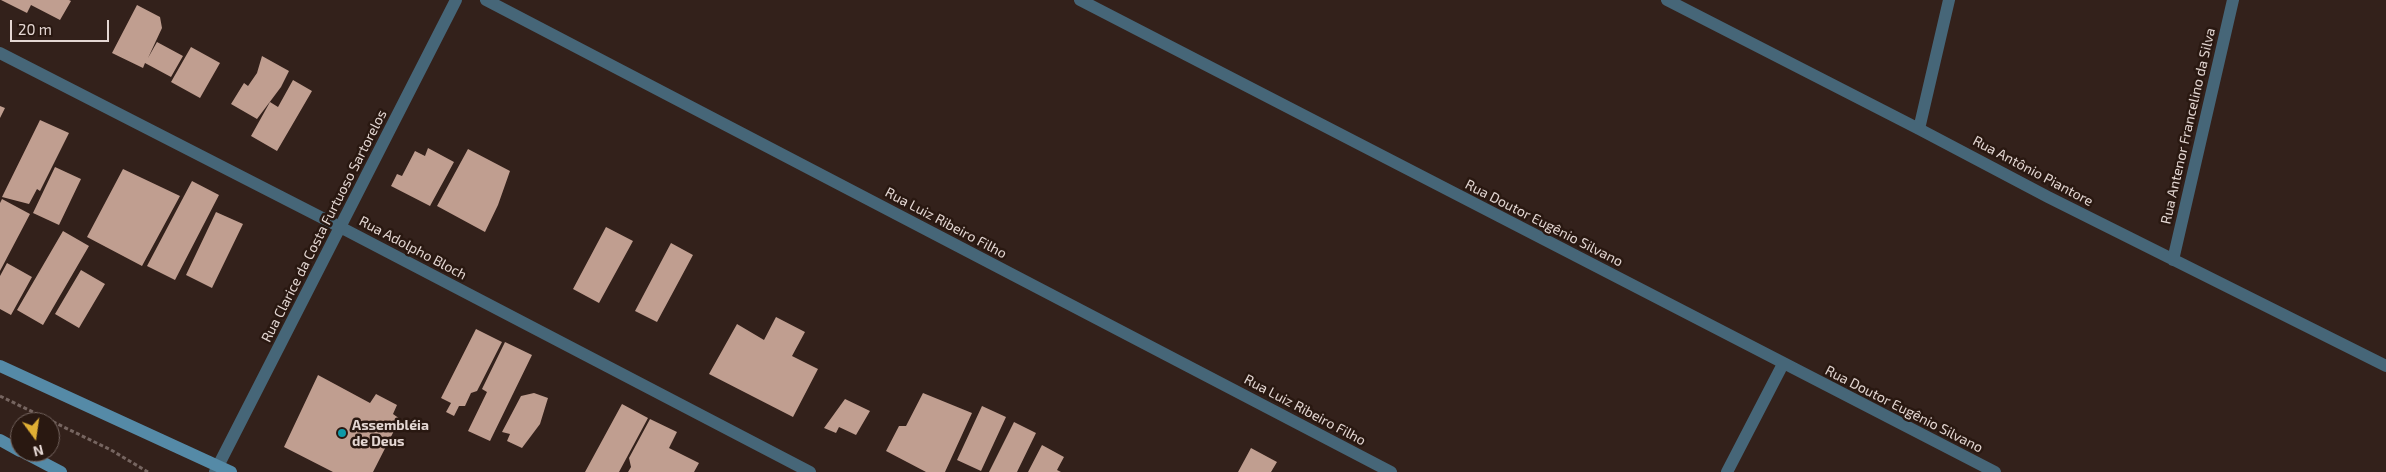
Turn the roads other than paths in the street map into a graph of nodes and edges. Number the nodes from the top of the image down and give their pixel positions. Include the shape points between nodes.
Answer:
1 (456, 0) edge
2 (486, 0) edge
3 (1080, 0) edge
4 (1669, 0) edge
5 (1949, 0) edge
6 (2233, 0) edge
7 (0, 53) edge
8 (1920, 128) junction
9 (340, 226) junction
10 (2173, 260) junction
11 (1783, 364) junction
12 (0, 366) edge
13 (2386, 366) edge
14 (42, 462) edge
15 (216, 469) edge
16 (61, 472) edge
17 (231, 472) edge
18 (810, 472) edge
19 (1391, 472) edge
20 (1727, 472) edge
21 (1995, 472) edge

1 - 9 street, Rua Clarice da Costa Furtuoso Sartorelos
2 - 19 street, Rua Luiz Ribeiro Filho
3 - 11 street, Rua Doutor Eugênio Silvano
4 - 8 street, Rua Antônio Piantore
5 - 8 street
6 - 10 street, Rua Antenor Francelino da Silva
7 - 9 street, Rua Adolpho Bloch
8 - 10 street, Rua Antônio Piantore
9 - 15 street, Rua Clarice da Costa Furtuoso Sartorelos
9 - 18 street, Rua Adolpho Bloch
10 - 13 street, Rua Antônio Piantore
11 - 20 street
11 - 21 street, Rua Doutor Eugênio Silvano
12 - 15 main road
14 - 16 main road
15 - 17 main road

